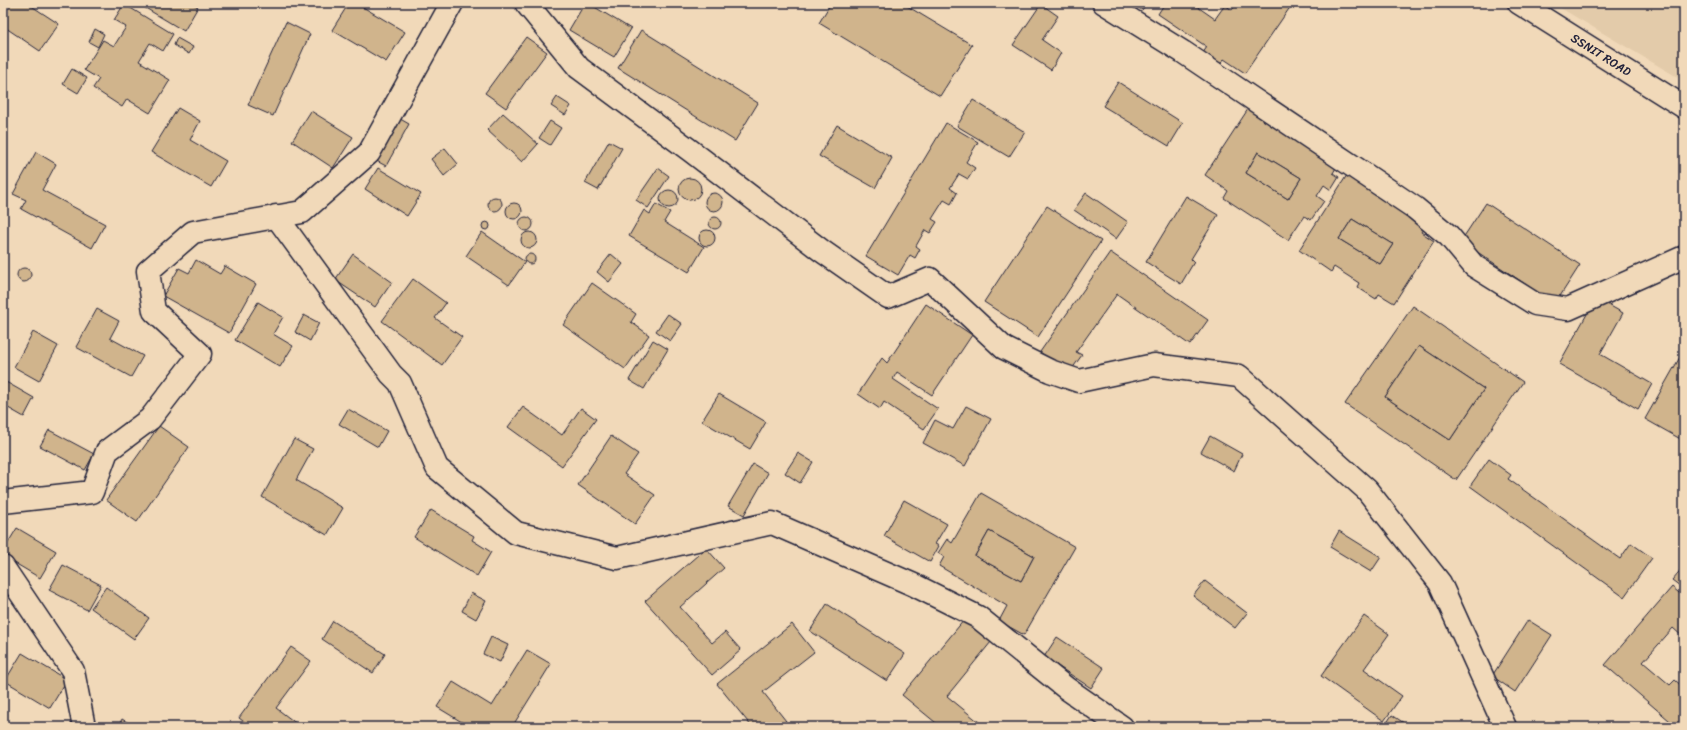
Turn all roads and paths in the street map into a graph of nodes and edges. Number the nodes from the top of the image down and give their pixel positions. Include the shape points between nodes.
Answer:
1 (452, 3) edge
2 (526, 3) edge
3 (1104, 3) edge
4 (1519, 3) edge
5 (1684, 107) edge
6 (276, 216) junction
7 (1684, 257) edge
8 (3, 502) edge
9 (3, 567) edge
10 (84, 727) edge
11 (1122, 727) edge
12 (1505, 727) edge

1 - 6 street via 369,153 302,212
2 - 12 street via 579,68 822,251 888,297 930,279 1004,348 1050,371 1079,381 1154,364 1239,376 1367,490 1440,583
3 - 7 street via 1183,52 1414,208 1449,236 1474,266 1535,304 1568,310
4 - 5 street, SSNIT ROAD
6 - 8 street via 192,232 148,271 154,311 200,354 150,419 107,451 92,492
6 - 11 street via 400,383 437,468 516,533 617,558 772,523 914,585 978,617 1066,688
9 - 10 street via 73,671

